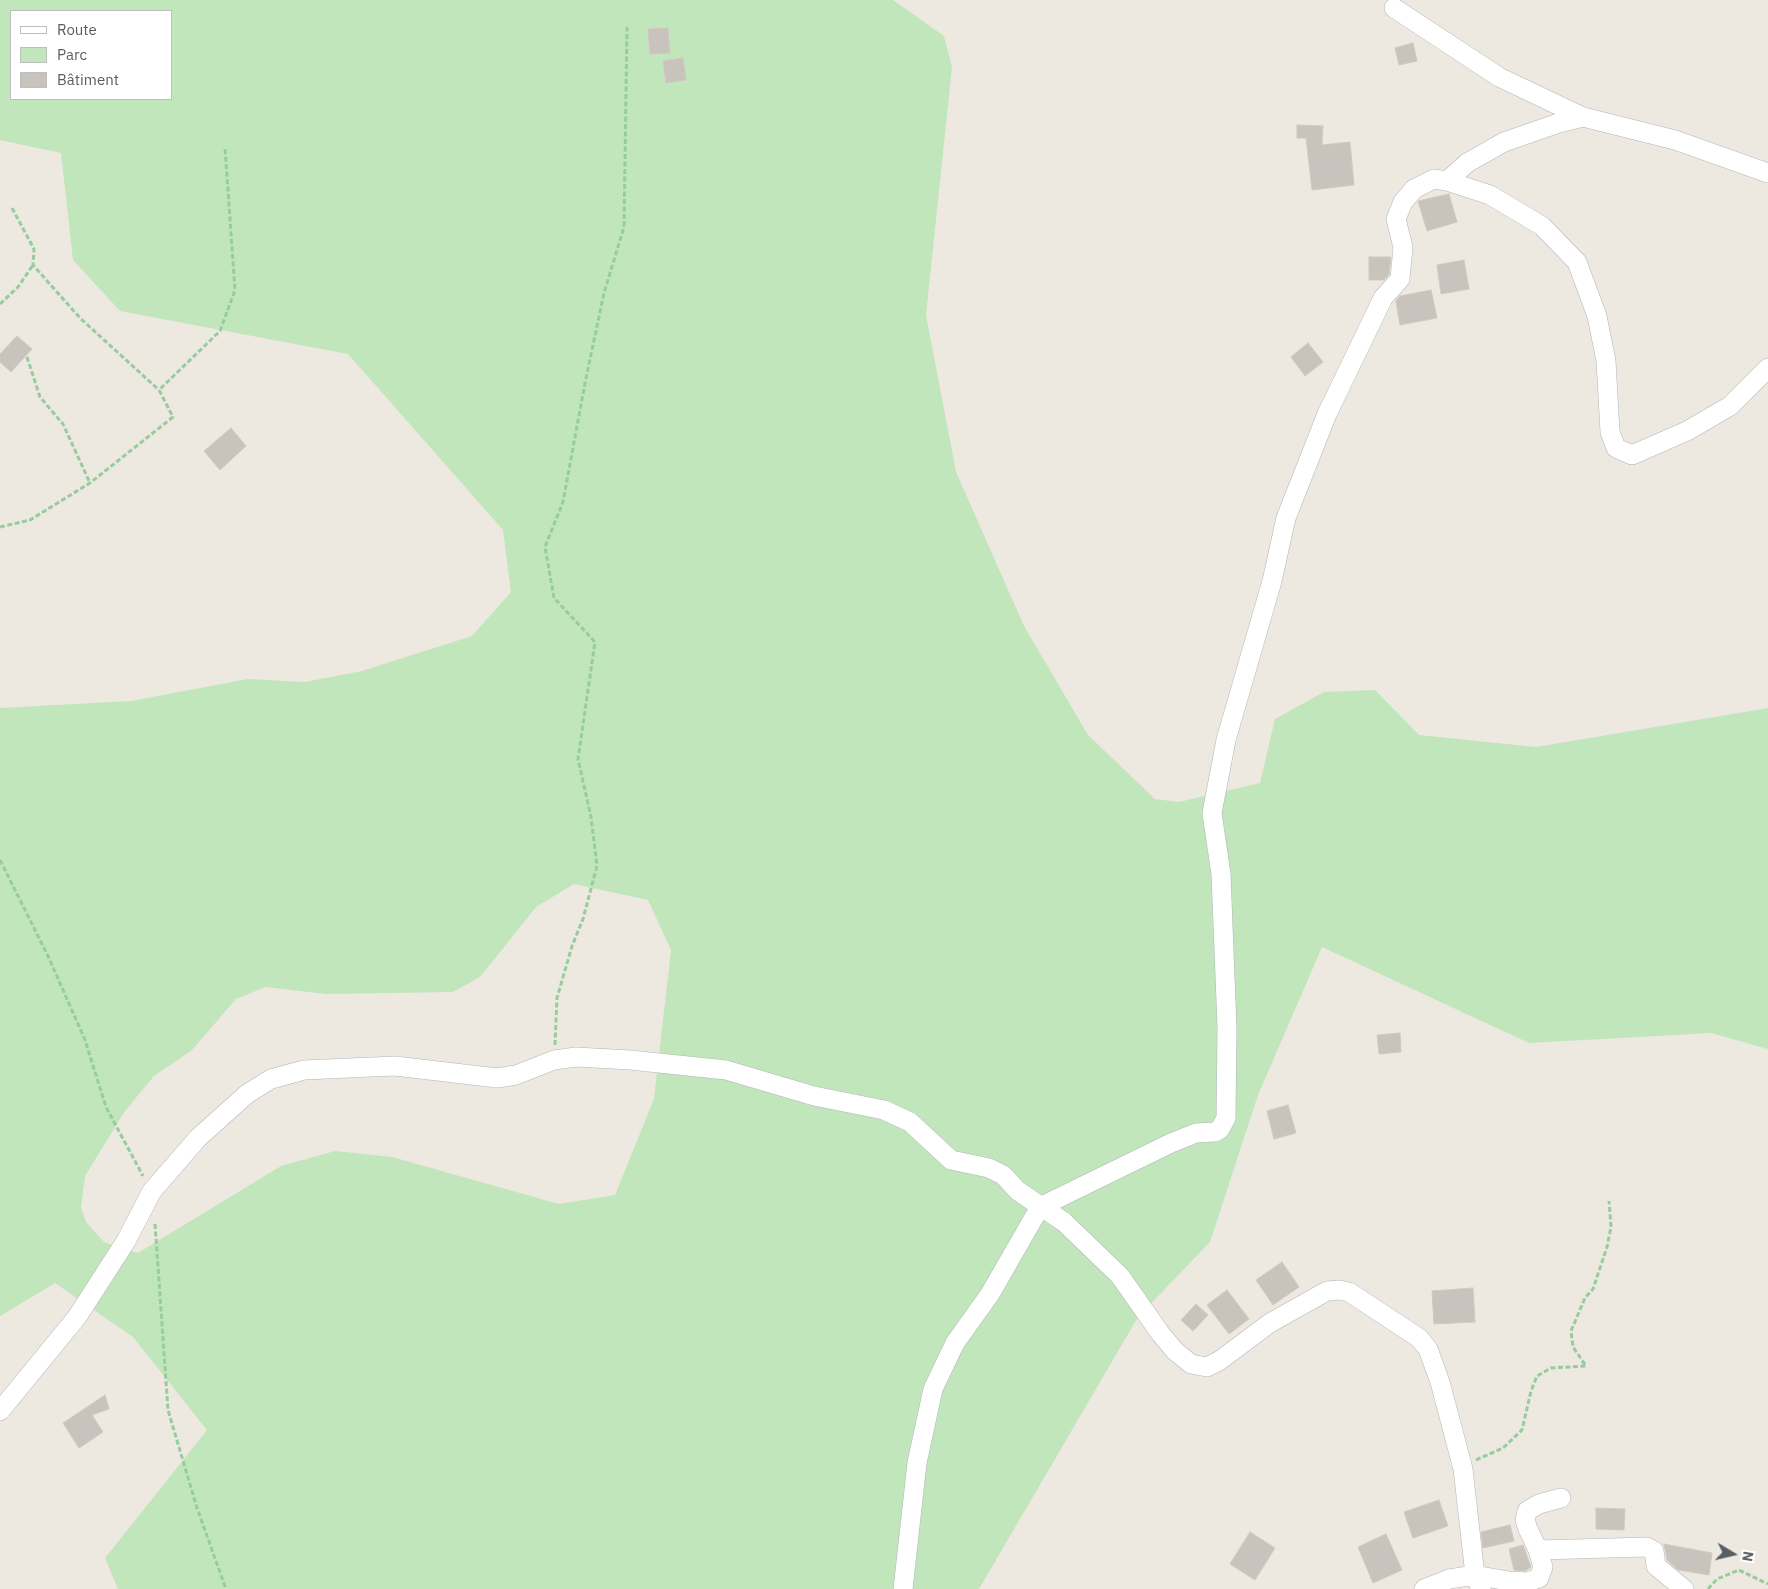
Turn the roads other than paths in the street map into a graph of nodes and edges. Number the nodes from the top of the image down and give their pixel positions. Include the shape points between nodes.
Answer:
1 (1394, 8) dead end
2 (1583, 117) junction
3 (1768, 173) edge
4 (1447, 181) junction
5 (1768, 368) edge
6 (1040, 1207) junction
7 (0, 1411) edge
8 (1561, 1498) dead end
9 (1538, 1550) junction
10 (1478, 1582) edge
11 (903, 1589) edge
12 (1424, 1589) edge
13 (1684, 1589) edge

1 - 2 street via 1499,78
2 - 3 street via 1675,140
2 - 4 street via 1504,142 1466,163
4 - 5 street via 1490,195 1542,226 1577,262 1597,316 1606,361 1610,432 1616,448 1632,455 1688,431 1730,406
4 - 6 street via 1434,179 1414,189 1403,202 1396,219 1403,247 1400,278 1383,298 1327,414 1286,518 1272,581 1226,740 1212,813 1221,874 1227,1027 1226,1118 1215,1132 1196,1134 1171,1143
6 - 7 street via 1003,1175 989,1168 951,1160 910,1122 884,1110 814,1096 726,1070 576,1057 554,1060 516,1075 496,1078 396,1066 304,1070 271,1078 247,1094 198,1138 152,1191 126,1241 77,1317
6 - 10 street via 1064,1222 1120,1276 1175,1352 1190,1364 1207,1367 1219,1361 1270,1323 1327,1291 1349,1292 1419,1338 1428,1349 1440,1382 1463,1469
6 - 11 street via 990,1294 955,1342 933,1389 917,1463
8 - 9 street via 1527,1511 1525,1520
9 - 10 street via 1543,1567 1539,1578 1527,1582
9 - 13 street via 1647,1547 1654,1551 1656,1566
10 - 12 street via 1449,1579

